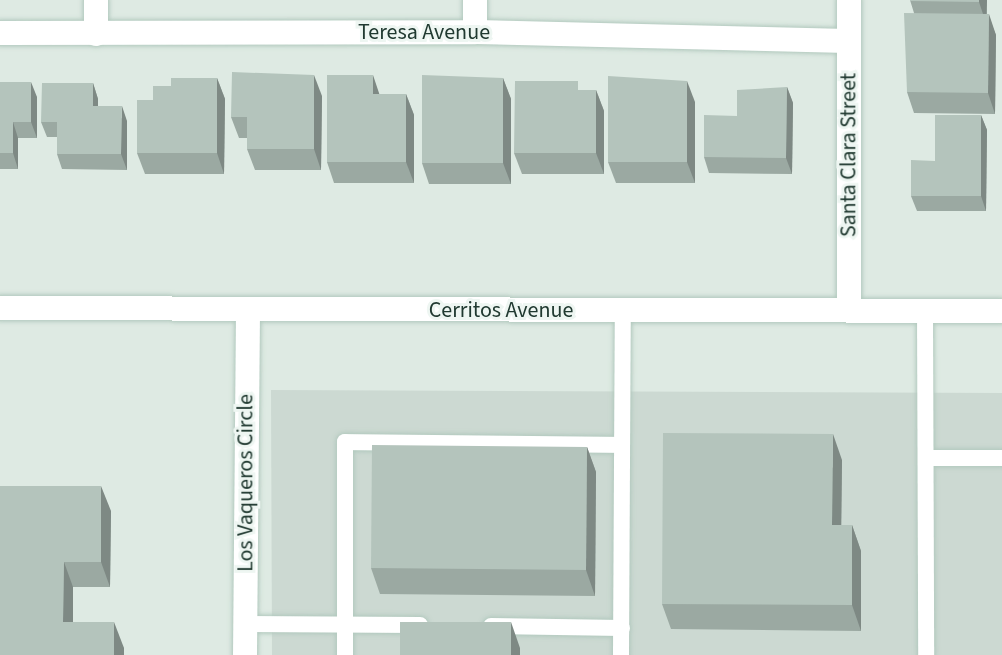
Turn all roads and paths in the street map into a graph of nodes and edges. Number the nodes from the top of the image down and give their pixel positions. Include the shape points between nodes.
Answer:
1 (96, 0) edge
2 (475, 0) edge
3 (849, 0) edge
4 (475, 32) junction
5 (0, 33) edge
6 (96, 34) junction
7 (848, 41) junction
8 (0, 308) edge
9 (248, 310) junction
10 (849, 310) junction
11 (925, 310) junction
12 (1002, 311) edge
13 (623, 312) junction
14 (621, 445) junction
15 (926, 458) junction
16 (1002, 458) edge
17 (245, 624) junction
18 (345, 624) junction
19 (437, 625) edge
20 (468, 626) edge
21 (622, 628) junction
22 (245, 655) edge
23 (345, 655) edge
24 (621, 655) edge
25 (926, 655) edge

1 - 6 street
2 - 4 street
3 - 7 street, Santa Clara Street
4 - 6 street, Teresa Avenue
4 - 7 street, Teresa Avenue
5 - 6 street, Teresa Avenue
7 - 10 street, Santa Clara Street
8 - 9 street, Cerritos Avenue
9 - 13 street, Cerritos Avenue
9 - 17 street, Los Vaqueros Circle
10 - 11 street, Cerritos Avenue
10 - 13 street, Cerritos Avenue
11 - 12 street, Cerritos Avenue
11 - 15 lane
13 - 14 lane
14 - 18 lane via 345,442
14 - 21 lane
15 - 16 lane
15 - 25 lane
17 - 18 lane
17 - 22 street, Los Vaqueros Circle
18 - 19 lane
18 - 23 lane
20 - 21 lane
21 - 24 lane

